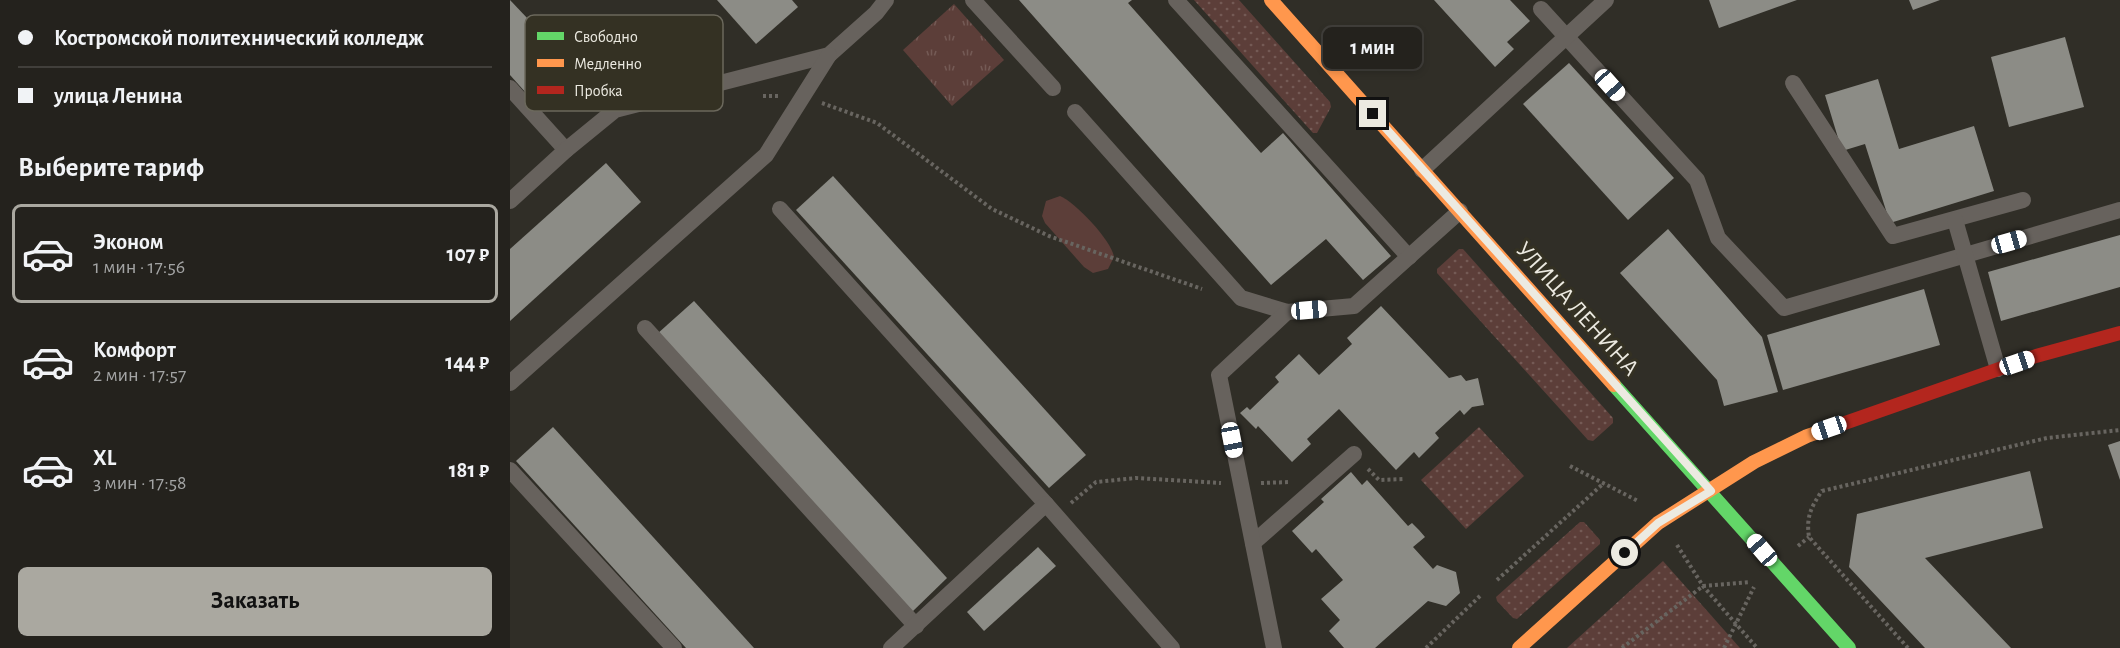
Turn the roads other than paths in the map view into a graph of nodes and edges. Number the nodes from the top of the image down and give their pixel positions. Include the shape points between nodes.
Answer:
1 (864, 0) edge
2 (972, 0) edge
3 (1176, 0) edge
4 (1271, 0) edge
5 (1606, 0) edge
6 (881, 7) edge
7 (1541, 9) dead end
8 (1567, 37) junction
9 (829, 55) junction
10 (723, 82) edge
11 (1793, 83) dead end
12 (510, 88) edge
13 (1053, 88) dead end
14 (525, 105) edge
15 (531, 111) edge
16 (614, 111) edge
17 (1075, 112) dead end
18 (566, 150) junction
19 (1422, 170) junction
20 (2023, 200) dead end
21 (510, 201) edge
22 (780, 209) dead end
23 (2120, 210) edge
24 (1460, 211) junction
25 (1955, 220) junction
26 (1965, 254) junction
27 (1409, 257) junction
28 (1287, 312) junction
29 (645, 328) dead end
30 (2120, 333) edge
31 (1998, 369) junction
32 (510, 383) edge
33 (1354, 454) road end
34 (510, 470) edge
35 (1711, 491) junction
36 (1051, 510) junction
37 (1253, 543) junction
38 (916, 626) junction
39 (674, 648) edge
40 (891, 648) edge
41 (1172, 648) edge
42 (1274, 648) edge
43 (1519, 648) edge
44 (1849, 648) edge

1 - 6 lane
2 - 13 lane
3 - 27 lane
4 - 19 main road, УЛИЦА ЛЕНИНА
5 - 8 lane
6 - 9 lane
7 - 8 lane
8 - 19 lane
8 - 26 lane via 1697,180 1718,238 1784,308
9 - 10 lane
9 - 32 lane via 766,155
11 - 25 lane via 1893,236
12 - 14 lane
15 - 18 lane
16 - 18 lane
17 - 28 lane via 1241,298
18 - 21 lane
19 - 24 main road, УЛИЦА ЛЕНИНА
20 - 25 lane
22 - 36 lane
23 - 26 lane
24 - 27 lane
24 - 35 main road, УЛИЦА ЛЕНИНА
25 - 26 lane
26 - 31 lane
27 - 28 lane via 1354,306
28 - 37 lane via 1219,375
29 - 38 lane
30 - 31 main road
31 - 35 main road via 1807,436 1754,462
33 - 37 lane
34 - 39 lane
35 - 43 main road via 1658,523
35 - 44 main road, УЛИЦА ЛЕНИНА
36 - 38 lane
36 - 41 lane
37 - 42 lane
38 - 40 lane

